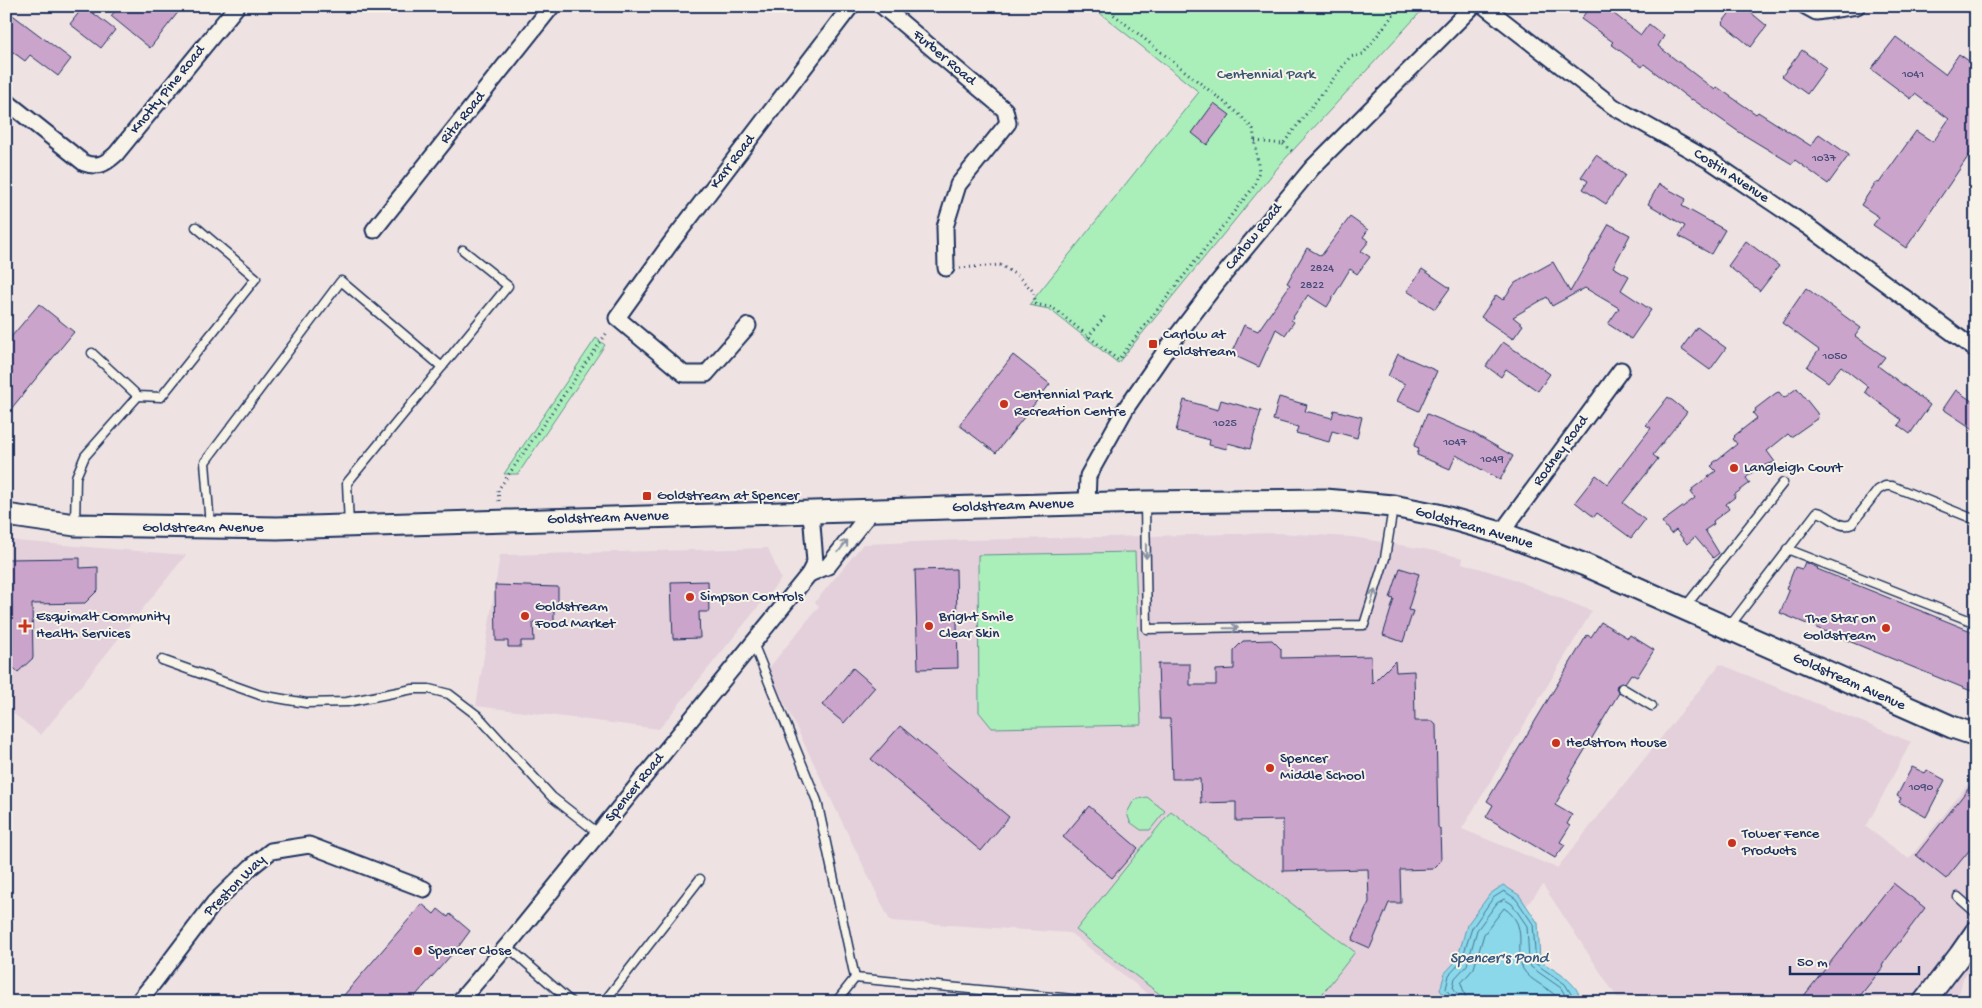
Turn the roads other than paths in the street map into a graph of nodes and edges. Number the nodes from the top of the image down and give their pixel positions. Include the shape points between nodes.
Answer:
1 (237, 6) edge
2 (552, 6) edge
3 (851, 6) edge
4 (882, 6) edge
5 (1474, 6) edge
6 (1484, 6) edge
7 (1805, 6) edge
8 (1857, 6) edge
9 (6, 101) edge
10 (196, 227) dead end
11 (374, 230) dead end
12 (463, 250) dead end
13 (946, 268) road end
14 (748, 326) dead end
15 (1976, 350) edge
16 (92, 353) dead end
17 (442, 367) junction
18 (1621, 370) dead end
19 (138, 396) junction
20 (1783, 483) dead end
21 (1145, 502) junction
22 (1088, 504) junction
23 (1393, 506) junction
24 (872, 510) junction
25 (811, 512) junction
26 (6, 516) edge
27 (1976, 520) edge
28 (75, 525) junction
29 (349, 526) junction
30 (210, 528) junction
31 (1501, 533) junction
32 (1787, 549) junction
33 (809, 574) junction
34 (1684, 610) junction
35 (1976, 623) edge
36 (1728, 629) junction
37 (753, 643) junction
38 (162, 660) dead end
39 (1622, 688) dead end
40 (1652, 706) dead end
41 (1976, 735) edge
42 (598, 833) junction
43 (700, 879) dead end
44 (424, 889) dead end
45 (1958, 897) dead end
46 (1976, 913) edge
47 (1976, 932) edge
48 (507, 946) junction
49 (854, 978) junction
50 (1073, 999) dead end
51 (138, 1002) edge
52 (459, 1002) edge
53 (571, 1002) edge
54 (604, 1002) edge
55 (836, 1002) edge
56 (1924, 1002) edge

1 - 9 street, Knotty Pine Road via 106,163 95,167 84,163
2 - 11 street, Rita Road
3 - 14 street, Karr Road via 617,318 684,374 706,374
4 - 13 street, Furber Road via 1005,110 1008,123 958,185 945,227
5 - 22 street, Carlow Road via 1312,168 1216,283 1126,408 1088,476
6 - 15 street, Costin Avenue via 1614,107 1712,162
7 - 8 street via 1816,12
10 - 19 lane via 256,278 161,398
12 - 17 lane via 508,286
16 - 19 lane
17 - 29 lane via 347,483
17 - 30 lane via 341,281 205,462
18 - 31 street, Rodney Road
19 - 28 lane via 85,456 76,477
20 - 34 lane
21 - 22 main road, Goldstream Avenue
21 - 23 main road, Goldstream Avenue via 1325,500
21 -> 23 lane via 1147,629 1364,625 1384,558
22 - 24 main road, Goldstream Avenue
23 - 31 main road, Goldstream Avenue
24 - 25 main road, Goldstream Avenue
33 -> 24 street, Spencer Road via 828,566
25 - 29 main road, Goldstream Avenue
25 - 33 street, Spencer Road via 815,562
26 - 28 main road, Goldstream Avenue
27 - 32 lane via 1885,486 1847,527 1817,512
28 - 30 main road, Goldstream Avenue
29 - 30 main road, Goldstream Avenue
31 - 34 main road, Goldstream Avenue via 1585,565
32 - 35 lane
32 - 36 lane
33 - 37 street, Spencer Road
34 - 36 main road, Goldstream Avenue
36 - 41 main road, Goldstream Avenue
37 - 42 street, Spencer Road
37 - 49 lane via 817,802
38 - 42 lane via 260,695 306,703 347,702 413,689 449,694 478,716 552,798
39 - 40 lane
42 - 48 street, Spencer Road
43 - 54 lane
44 - 51 street, Preston Way via 309,845 271,850 214,903
45 - 46 lane
47 - 56 main road
48 - 52 street, Spencer Road
48 - 53 lane
49 - 50 lane
49 - 55 lane

